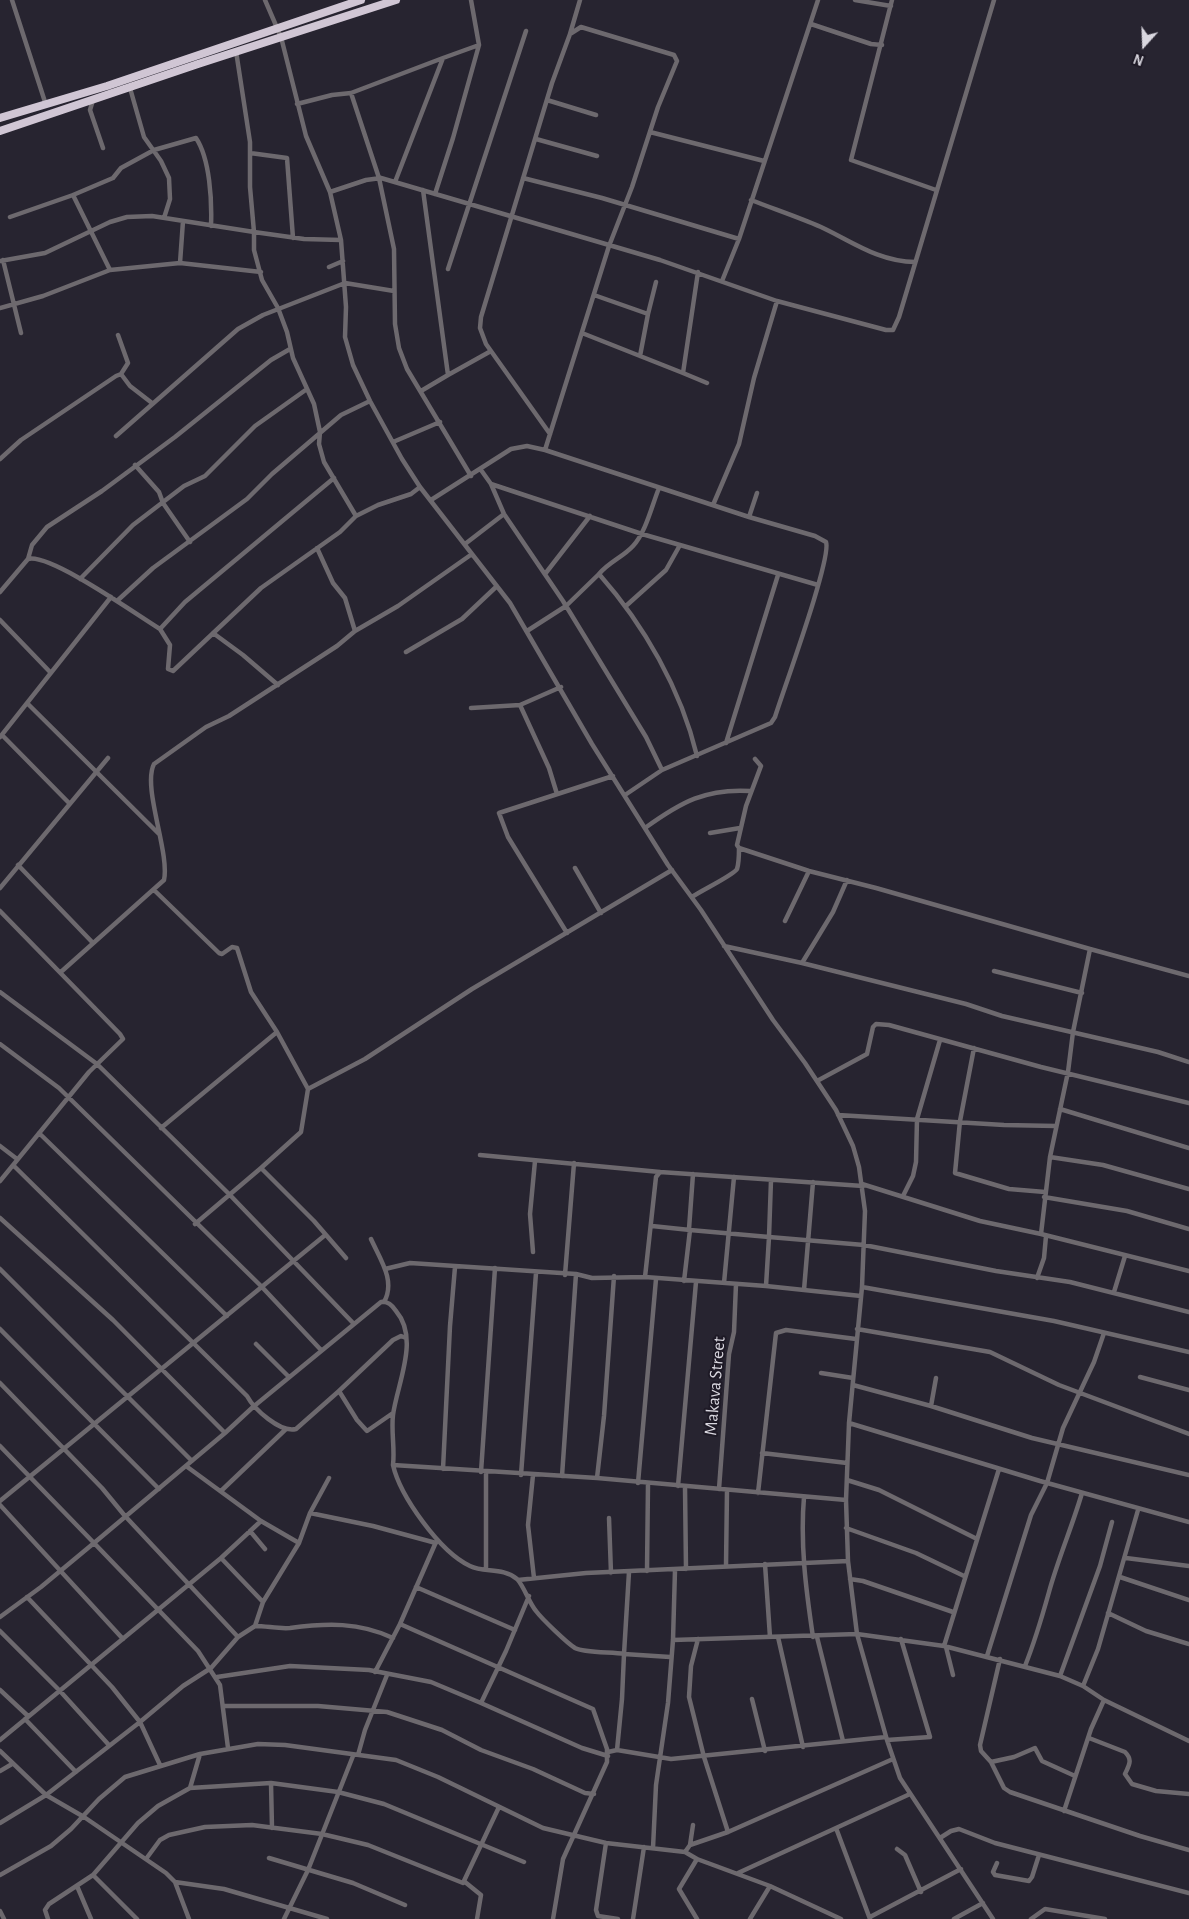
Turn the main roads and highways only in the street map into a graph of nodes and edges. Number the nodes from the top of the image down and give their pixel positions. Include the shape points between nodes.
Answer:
1 (360, 0) edge
2 (396, 0) edge
3 (0, 118) edge
4 (0, 131) edge

1 - 3 highway via 91,91
2 - 4 highway

